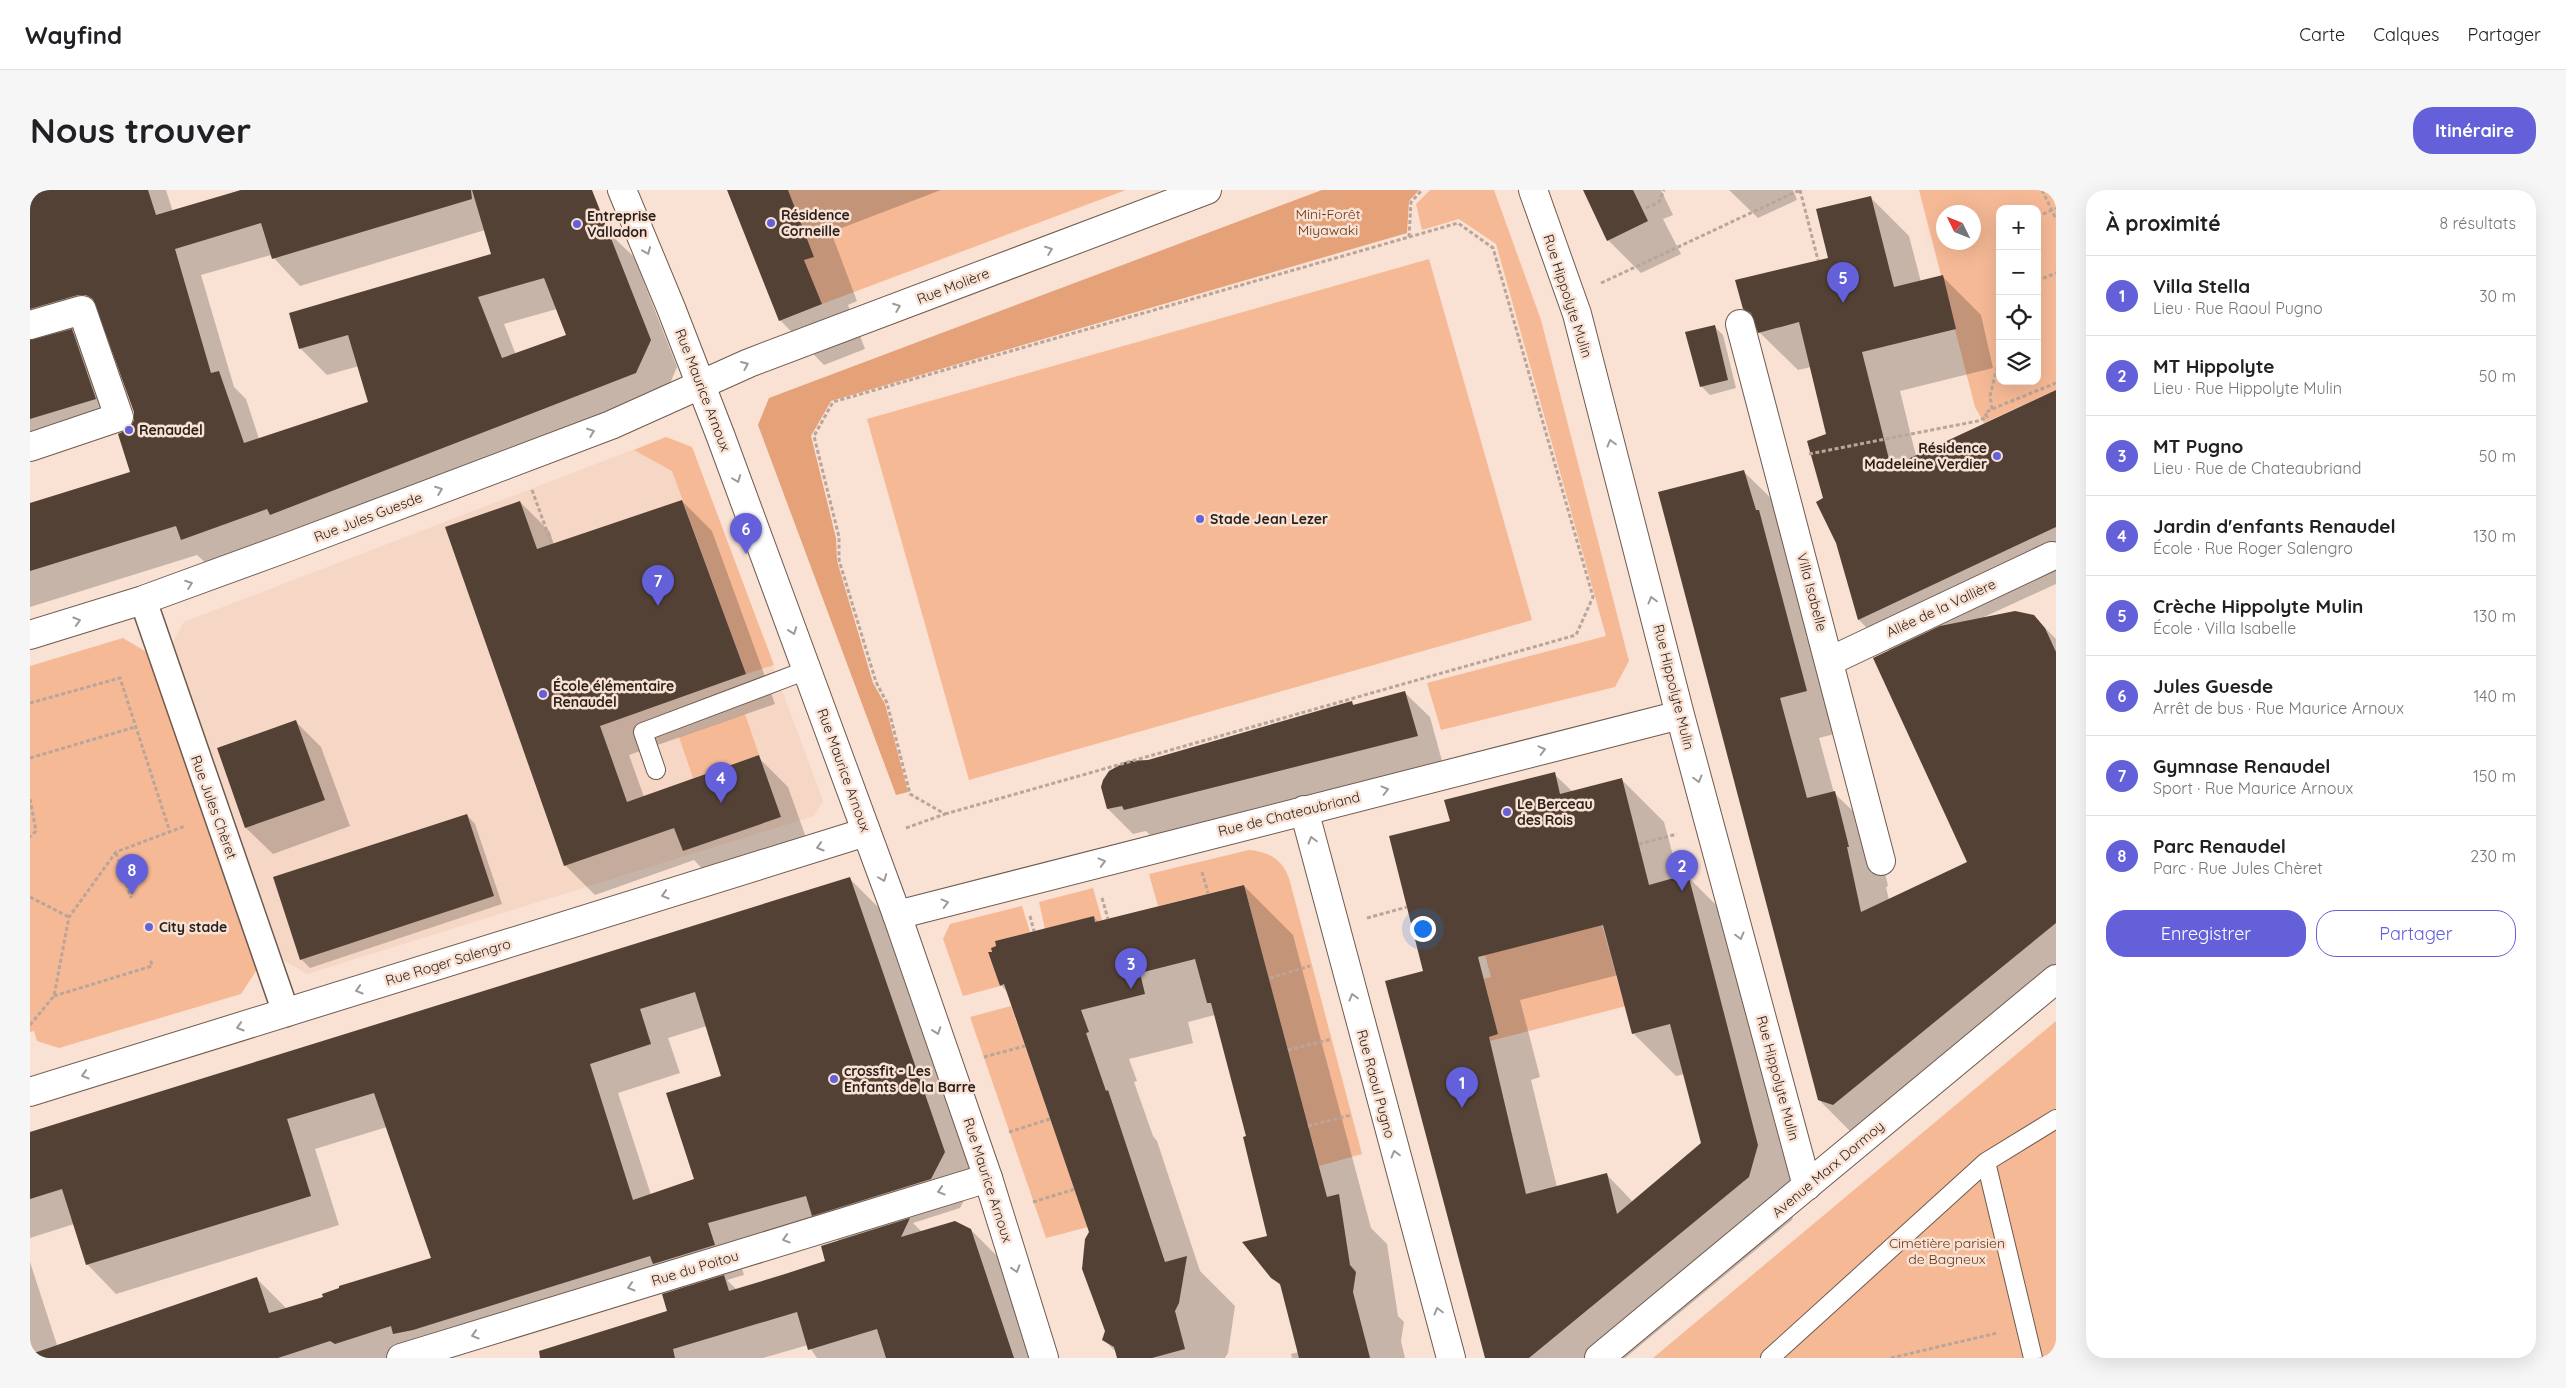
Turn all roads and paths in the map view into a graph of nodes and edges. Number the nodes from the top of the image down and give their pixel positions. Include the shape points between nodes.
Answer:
1 (622, 190) edge
2 (1207, 190) edge
3 (1422, 190) edge
4 (1533, 190) edge
5 (1664, 190) edge
6 (1800, 190) edge
7 (2042, 190) edge
8 (1646, 208) dead end
9 (2054, 209) edge
10 (2041, 215) edge
11 (2056, 219) edge
12 (1409, 237) junction
13 (1818, 260) dead end
14 (2056, 273) edge
15 (2041, 279) edge
16 (1601, 283) dead end
17 (1740, 324) dead end
18 (30, 325) edge
19 (1996, 371) edge
20 (2056, 383) edge
21 (700, 384) junction
22 (1992, 409) junction
23 (1987, 416) junction
24 (1989, 421) dead end
25 (30, 446) edge
26 (1777, 460) junction
27 (532, 489) dead end
28 (552, 545) dead end
29 (2055, 558) edge
30 (143, 600) junction
31 (30, 635) edge
32 (1830, 661) junction
33 (807, 670) junction
34 (30, 704) edge
35 (1680, 715) junction
36 (135, 727) junction
37 (30, 758) edge
38 (656, 770) dead end
39 (30, 799) edge
40 (1304, 810) junction
41 (216, 814) junction
42 (945, 814) junction
43 (906, 828) dead end
44 (170, 832) junction
45 (866, 832) junction
46 (1682, 832) dead end
47 (30, 837) edge
48 (1639, 844) dead end
49 (116, 852) junction
50 (1881, 861) dead end
51 (1202, 870) dead end
52 (1208, 893) dead end
53 (30, 897) edge
54 (131, 898) dead end
55 (1407, 907) dead end
56 (897, 915) junction
57 (70, 918) junction
58 (1363, 920) dead end
59 (150, 958) dead end
60 (1312, 966) dead end
61 (1270, 978) dead end
62 (2056, 979) edge
63 (54, 996) junction
64 (286, 1013) junction
65 (30, 1026) edge
66 (1332, 1039) dead end
67 (1025, 1046) dead end
68 (1288, 1050) dead end
69 (984, 1057) dead end
70 (30, 1092) edge
71 (1352, 1115) dead end
72 (1050, 1119) dead end
73 (2056, 1119) edge
74 (1308, 1126) dead end
75 (1009, 1132) dead end
76 (1986, 1162) junction
77 (988, 1178) junction
78 (1807, 1186) junction
79 (1075, 1189) dead end
80 (1033, 1202) dead end
81 (2026, 1326) junction
82 (402, 1358) edge
83 (1044, 1358) edge
84 (1451, 1358) edge
85 (1599, 1358) edge
86 (1770, 1358) edge
87 (1892, 1358) edge
88 (2033, 1358) edge

1 -> 21 street, Rue Maurice Arnoux
21 -> 2 street, Rue Molière
3 - 12 path via 1411,202
35 -> 4 street, Rue Hippolyte Mulin via 1577,314
5 - 8 path via 1659,202
6 - 13 path
6 - 16 path
7 - 9 path
9 - 10 path
9 - 11 path
12 - 42 path via 833,402 814,436 838,537 839,560 876,682 888,703 910,794
12 - 42 path via 1458,223 1493,248 1594,597 1576,635
14 - 15 path
17 - 26 street, Villa Isabelle
18 - 25 street via 82,310 120,417
19 - 22 path via 1990,396
20 - 22 path
30 -> 21 street, Rue Jules Guesde via 611,424
21 -> 33 street, Rue Maurice Arnoux
22 - 23 path via 1986,413
23 - 24 path
23 - 26 path via 1978,421
26 - 32 street, Villa Isabelle
27 - 28 path
29 - 32 street, Allée de la Vallière
31 -> 30 street, Rue Jules Guesde
30 - 41 street, Rue Jules Chèret
32 - 50 street, Villa Isabelle
33 - 38 lane via 643,732
33 - 45 street, Rue Maurice Arnoux
34 - 36 path via 120,678
40 -> 35 street, Rue de Chateaubriand
35 -> 78 street, Rue Hippolyte Mulin
36 - 37 path
36 - 44 path
39 - 47 path via 36,832
56 -> 40 street, Rue de Chateaubriand
84 -> 40 street, Rue Raoul Pugno
41 - 44 path
41 - 64 street, Rue Jules Chèret
42 - 43 path
44 - 49 path
45 -> 56 street, Rue Maurice Arnoux
45 -> 64 street, Rue Roger Salengro
46 - 48 path
49 - 54 path
49 - 57 path
51 - 52 path
53 - 57 path
55 - 58 path
56 -> 77 street, Rue Maurice Arnoux
57 - 63 path
59 - 63 path via 152,966
60 - 61 path
62 - 78 street, Avenue Marx Dormoy
63 - 65 path
64 -> 70 street, Rue Roger Salengro
66 - 68 path
67 - 69 path
71 - 74 path
72 - 75 path
73 - 76 lane
76 - 81 lane
76 - 86 lane
77 -> 82 street, Rue du Poitou
77 -> 83 street, Rue Maurice Arnoux
78 - 85 street, Avenue Marx Dormoy
79 - 80 path
81 - 87 path
81 - 88 lane

